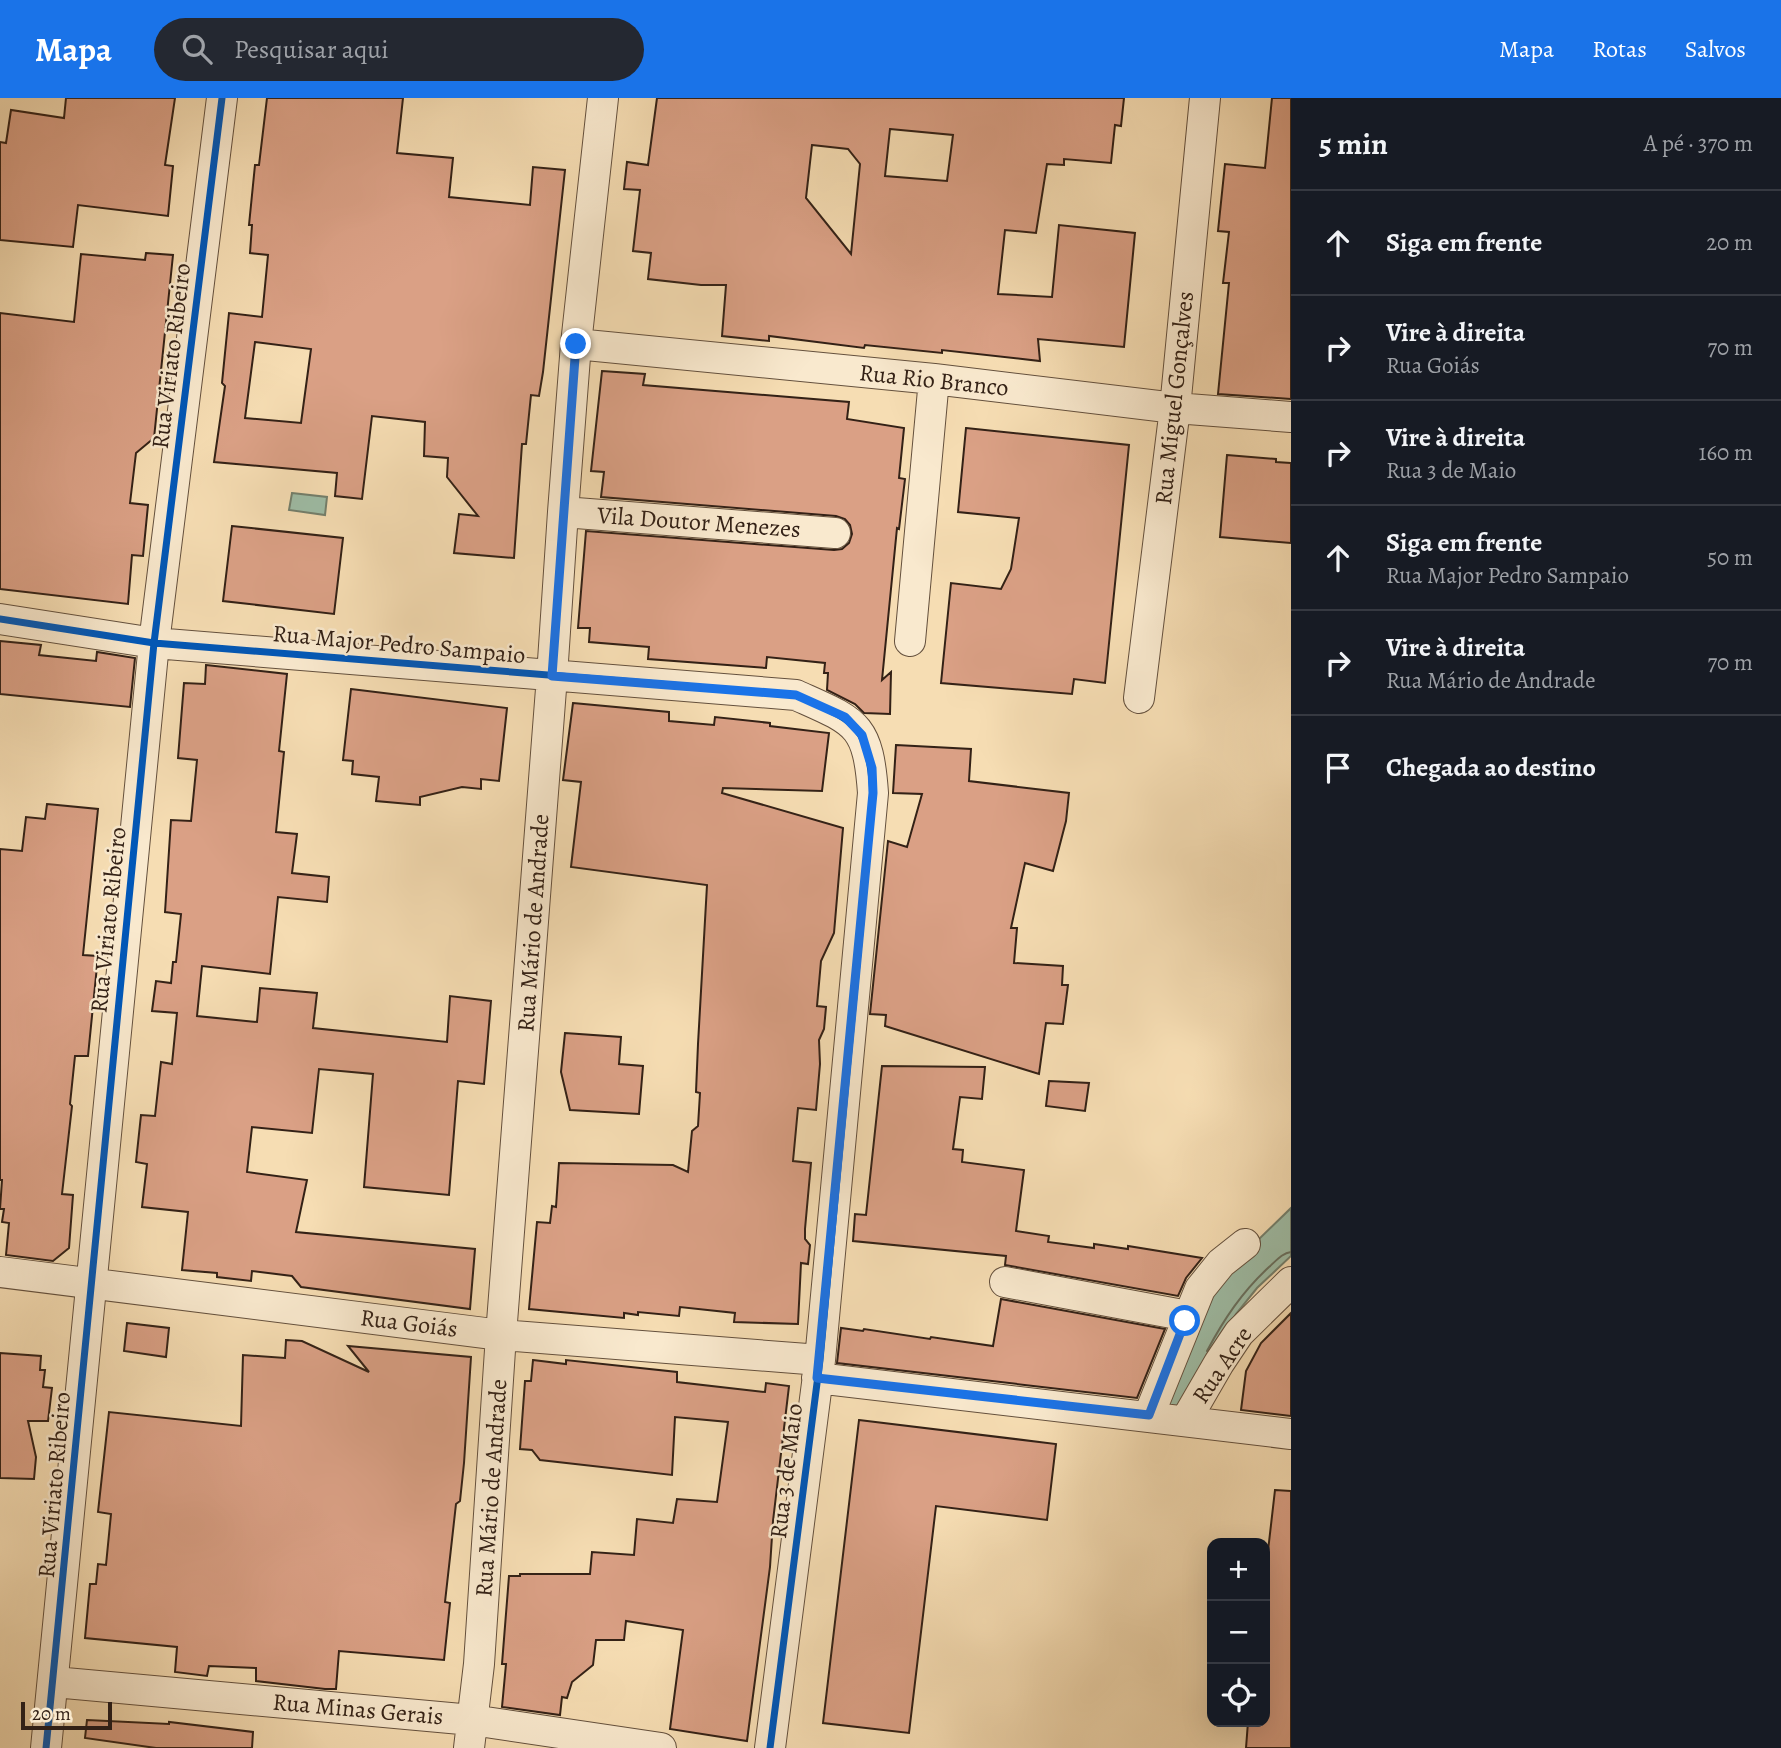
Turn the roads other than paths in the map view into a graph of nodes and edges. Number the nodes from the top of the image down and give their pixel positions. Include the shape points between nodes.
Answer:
1 (222, 98) edge
2 (603, 98) edge
3 (1205, 98) edge
4 (576, 344) junction
5 (934, 379) junction
6 (1175, 408) junction
7 (1291, 417) edge
8 (563, 512) junction
9 (835, 533) dead end
10 (0, 619) edge
11 (909, 641) dead end
12 (154, 643) junction
13 (552, 676) junction
14 (796, 695) joint
15 (1139, 698) dead end
16 (1245, 1244) dead end
17 (0, 1272) edge
18 (92, 1282) junction
19 (1005, 1282) dead end
20 (1291, 1282) edge
21 (1188, 1316) junction
22 (501, 1335) junction
23 (818, 1369) junction
24 (1149, 1415) junction
25 (1186, 1420) junction
26 (1291, 1434) edge
27 (54, 1682) junction
28 (471, 1734) edge
29 (46, 1748) edge
30 (661, 1748) edge
31 (770, 1748) edge

1 - 12 street, Rua Viriato Ribeiro
2 - 4 street, Rua Mário de Andrade
3 - 6 street, Rua Miguel Gonçalves
4 - 5 street, Rua Rio Branco
4 - 8 street, Rua Mário de Andrade
5 - 6 street, Rua Rio Branco
5 - 11 street
6 - 7 street, Rua Rio Branco
6 - 15 street, Rua Miguel Gonçalves
8 - 9 street, Vila Doutor Menezes
8 - 13 street, Rua Mário de Andrade
10 - 12 street, Rua Major Pedro Sampaio
12 - 13 street, Rua Major Pedro Sampaio
12 - 18 street, Rua Viriato Ribeiro
13 - 14 street, Rua Major Pedro Sampaio
13 - 22 street, Rua Mário de Andrade
14 - 23 street, Rua 3 de Maio via 845,717 862,735 872,768 873,793
16 - 21 street via 1214,1271
17 - 18 street, Rua Goiás
18 - 22 street, Rua Goiás
18 - 27 street, Rua Viriato Ribeiro
19 - 21 street
20 - 25 street, Rua Acre via 1238,1333
21 - 24 street
22 - 23 street, Rua Goiás
22 - 28 street, Rua Mário de Andrade
23 - 24 street, Rua Goiás
23 - 31 street, Rua 3 de Maio
24 - 25 street, Rua Goiás
25 - 26 street, Rua Goiás
27 - 28 street, Rua Minas Gerais
27 - 29 street, Rua Viriato Ribeiro
28 - 30 street, Rua Minas Gerais

